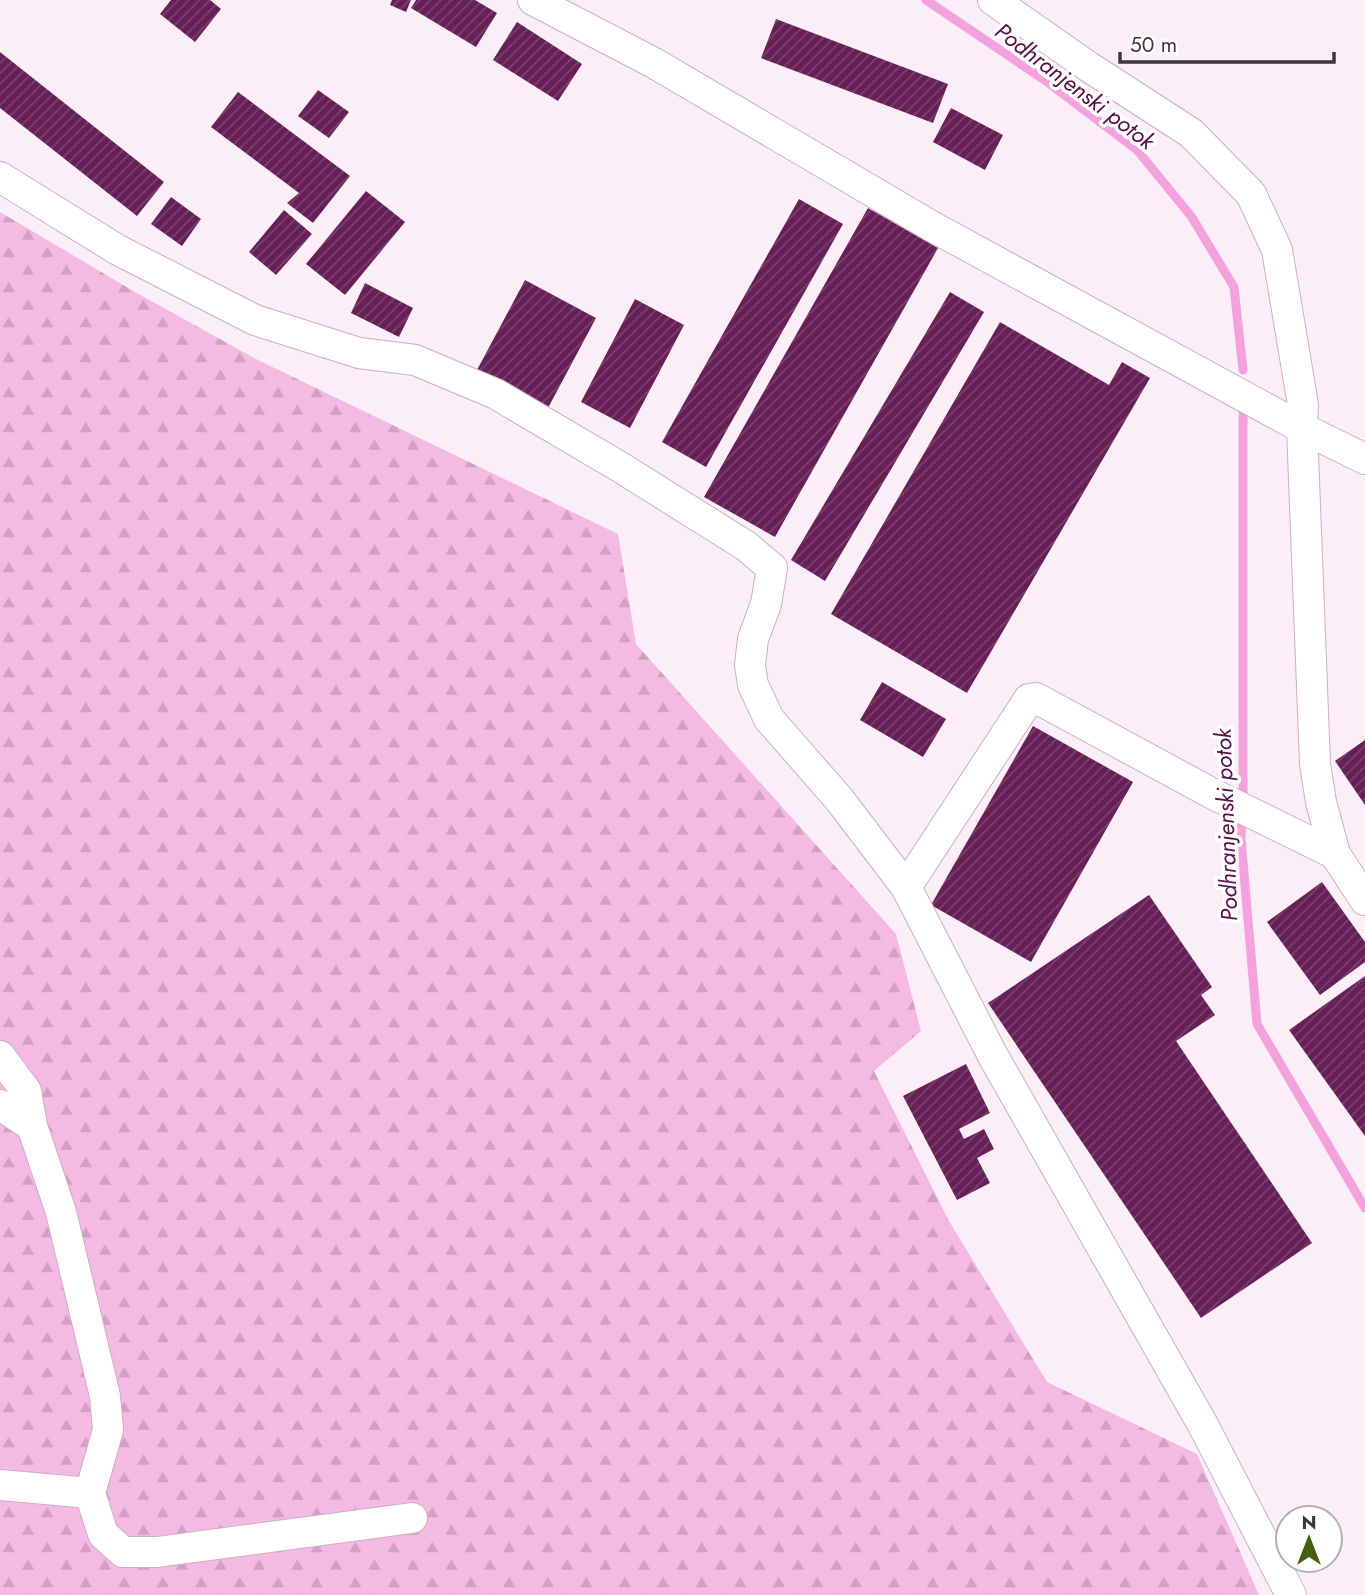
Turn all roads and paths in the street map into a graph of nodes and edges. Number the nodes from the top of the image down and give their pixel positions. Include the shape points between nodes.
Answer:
1 (533, 0) edge
2 (993, 0) edge
3 (0, 177) edge
4 (1302, 428) junction
5 (1365, 459) edge
6 (1335, 854) junction
7 (906, 887) junction
8 (1365, 900) edge
9 (0, 1056) edge
10 (0, 1105) edge
11 (32, 1126) junction
12 (0, 1485) edge
13 (90, 1493) junction
14 (412, 1518) dead end
15 (1292, 1595) edge

1 - 4 street via 654,63 933,227
2 - 4 street via 1191,133 1251,194 1276,250 1303,405
3 - 7 street via 118,250 255,320 359,353 415,360 496,394 746,546 772,568 750,665 758,696 769,719 839,799
4 - 5 street
4 - 6 street via 1315,764
6 - 7 street via 1036,698 1029,699
6 - 8 street
7 - 15 street via 993,1056 1203,1425
9 - 11 street via 26,1091
10 - 11 street
11 - 13 street via 61,1212 105,1396 108,1430
12 - 13 street
13 - 14 street via 103,1534 123,1552 157,1552

